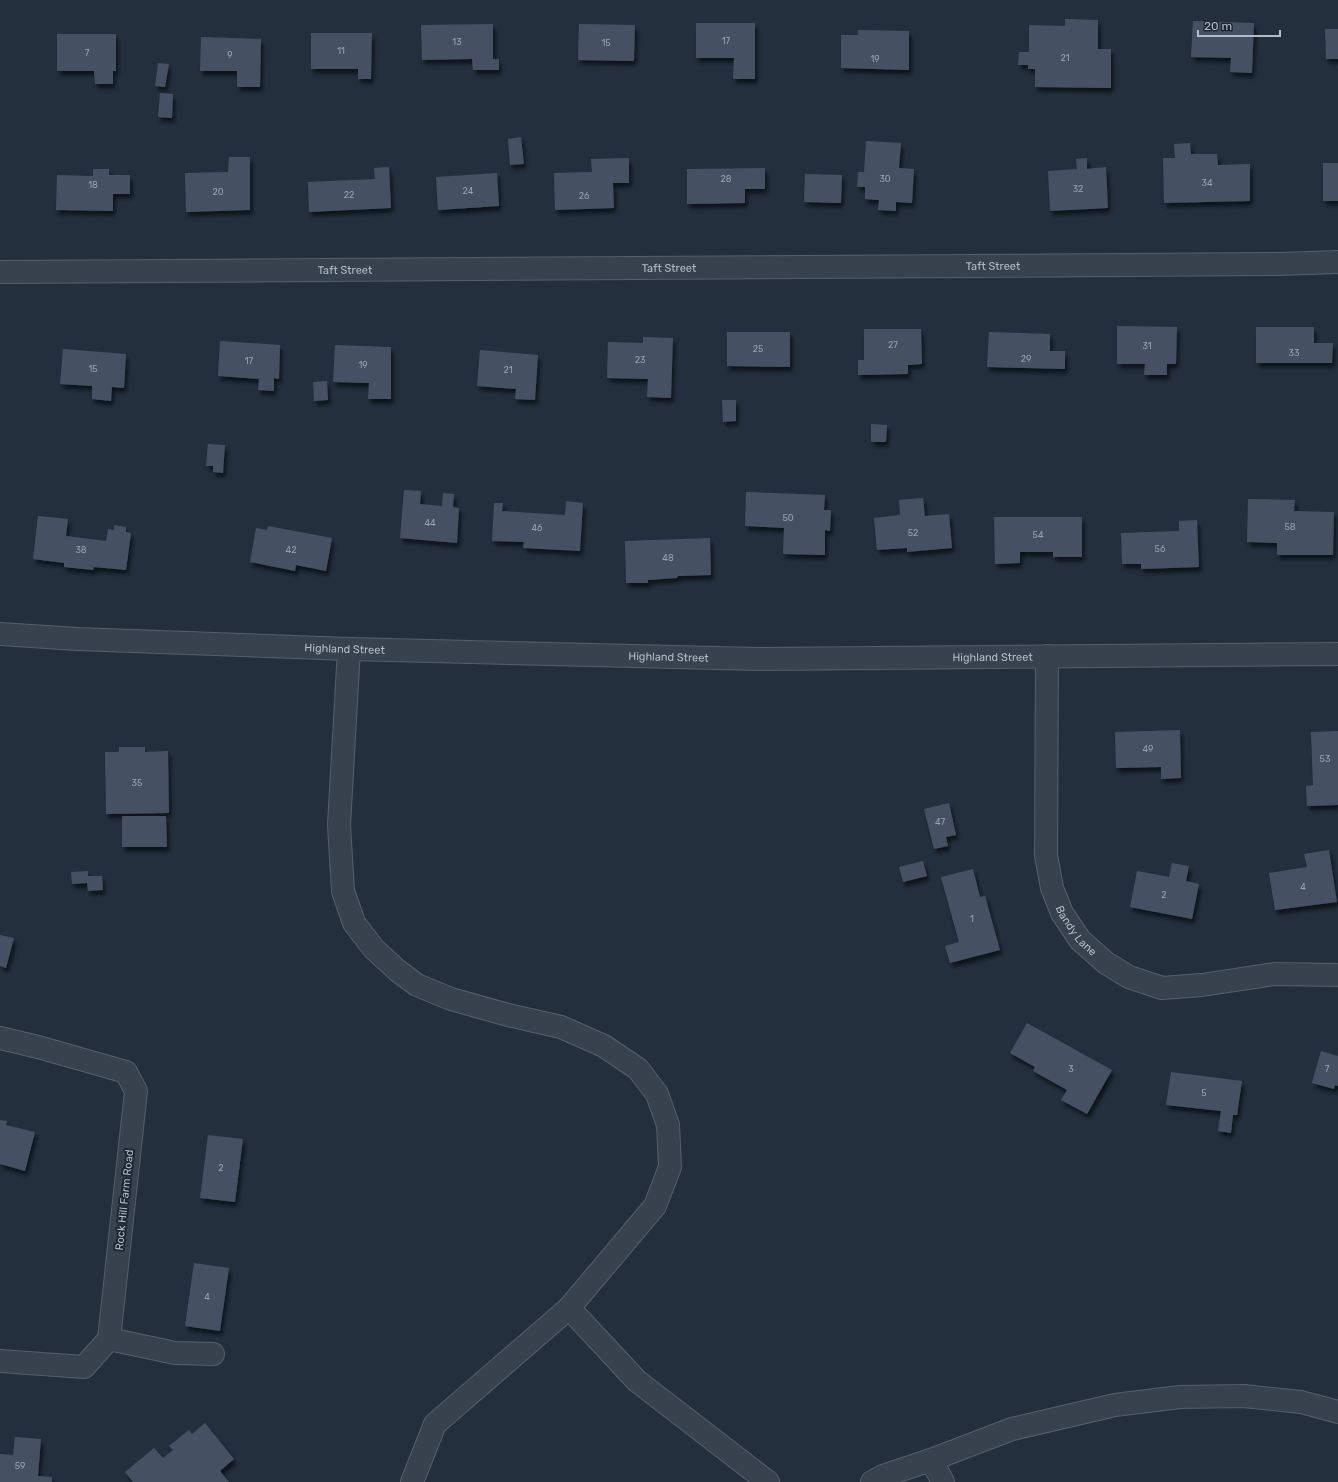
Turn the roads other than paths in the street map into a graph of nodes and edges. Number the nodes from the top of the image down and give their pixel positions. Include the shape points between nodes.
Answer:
1 (1338, 262) edge
2 (0, 272) edge
3 (0, 634) edge
4 (349, 649) junction
5 (1338, 654) edge
6 (1047, 656) junction
7 (1338, 975) edge
8 (0, 1038) edge
9 (569, 1308) junction
10 (109, 1339) junction
11 (213, 1354) dead end
12 (0, 1361) edge
13 (1338, 1412) edge
14 (931, 1460) junction
15 (412, 1482) edge
16 (768, 1482) edge
17 (872, 1482) edge
18 (943, 1482) edge

1 - 2 street, Taft Street
3 - 4 street, Highland Street
4 - 6 street, Highland Street via 759,659
4 - 9 street via 339,825 343,891 354,923 374,949 417,985 451,999 561,1027 604,1046 638,1069 657,1094 668,1125 670,1167 655,1206
5 - 6 street, Highland Street
6 - 7 street, Bandy Lane via 1046,855 1052,888 1062,913 1080,940 1106,963 1129,977 1162,988 1274,974
8 - 10 street, Rock Hill Farm Road via 126,1072 136,1091
9 - 15 street via 435,1424
9 - 16 street via 637,1381
10 - 11 street via 175,1353
10 - 12 street via 84,1367
13 - 14 street via 1301,1402 1244,1396 1180,1397 1115,1406 1012,1429
14 - 17 street
14 - 18 street

